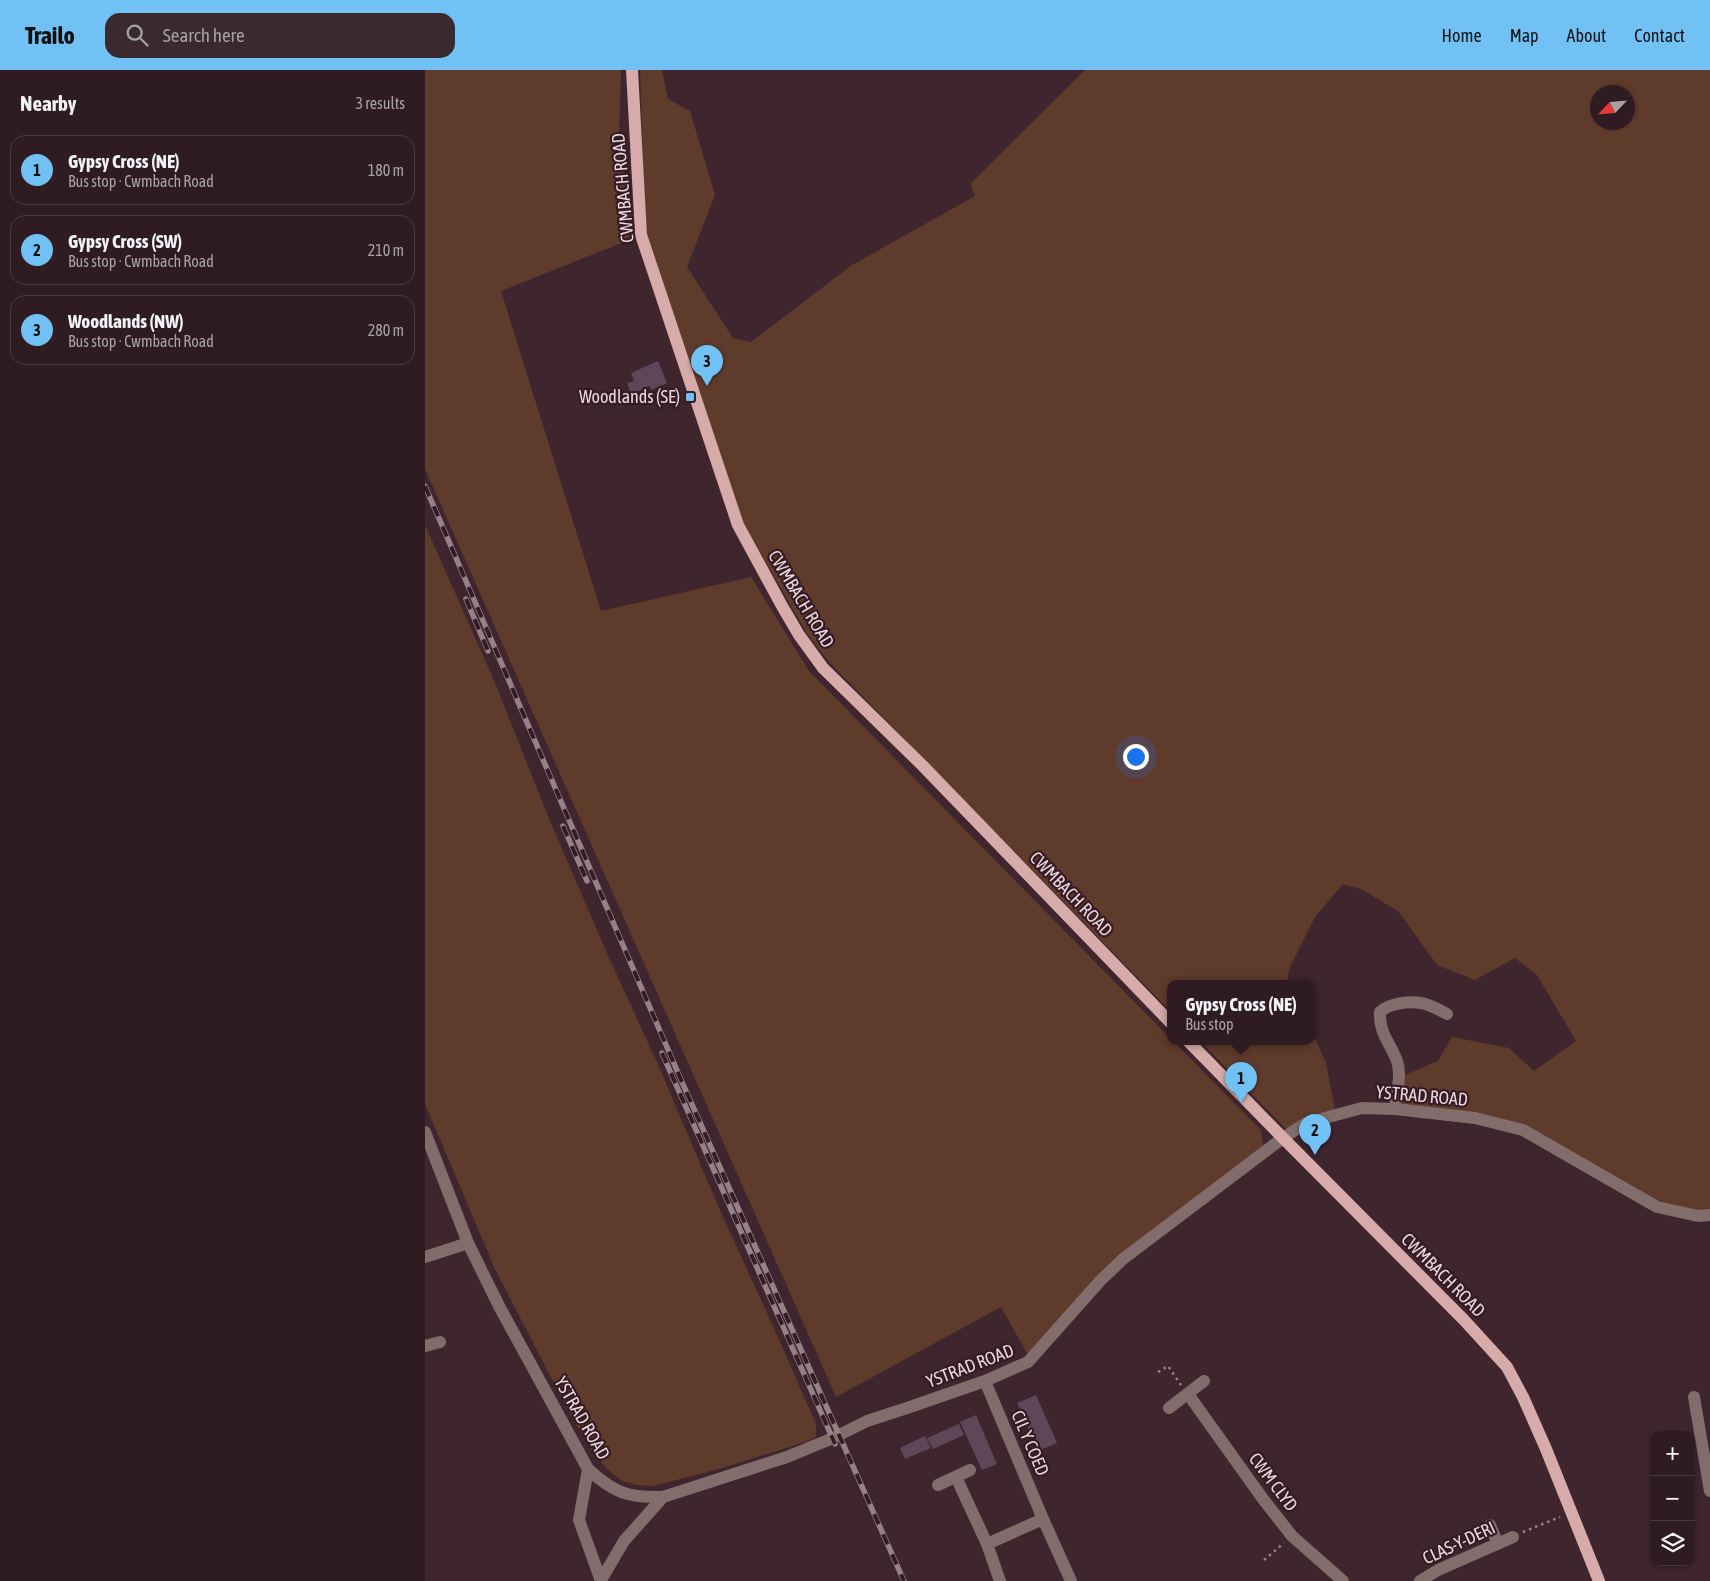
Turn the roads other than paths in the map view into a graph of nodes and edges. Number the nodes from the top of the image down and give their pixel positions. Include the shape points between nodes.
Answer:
1 (632, 70) edge
2 (1447, 1014) dead end
3 (1167, 1019) edge
4 (1192, 1045) edge
5 (1395, 1109) junction
6 (425, 1132) edge
7 (1283, 1138) junction
8 (1710, 1215) edge
9 (468, 1243) junction
10 (425, 1257) edge
11 (440, 1342) dead end
12 (425, 1346) edge
13 (985, 1381) junction
14 (1203, 1381) dead end
15 (1188, 1394) junction
16 (1694, 1397) dead end
17 (1169, 1408) dead end
18 (588, 1469) junction
19 (970, 1470) dead end
20 (956, 1476) junction
21 (938, 1485) dead end
22 (1710, 1491) edge
23 (663, 1497) junction
24 (1043, 1519) junction
25 (1490, 1524) dead end
26 (1513, 1537) road end
27 (987, 1544) junction
28 (1497, 1544) junction
29 (601, 1580) edge
30 (1000, 1581) edge
31 (1071, 1581) edge
32 (1343, 1581) edge
33 (1420, 1581) edge
34 (1599, 1581) edge

1 - 3 main road, CWMBACH ROAD via 641,235 738,525 782,606 823,668 923,766
2 - 5 street via 1422,1003 1391,1004 1380,1012 1381,1030 1397,1060 1399,1071
4 - 7 main road, CWMBACH ROAD
5 - 7 street, YSTRAD ROAD via 1362,1108 1335,1114 1306,1123
5 - 8 street, YSTRAD ROAD via 1475,1118 1523,1130 1657,1207 1698,1216
6 - 9 street, YSTRAD ROAD
7 - 13 street, YSTRAD ROAD via 1123,1258 1028,1362
7 - 34 main road, CWMBACH ROAD via 1507,1367 1546,1448
9 - 10 street
9 - 18 street, YSTRAD ROAD
11 - 12 street
13 - 23 street, YSTRAD ROAD via 867,1421 787,1457
13 - 24 street, CIL Y COED
14 - 15 street
15 - 17 street
15 - 32 street, CWM CLYD via 1263,1500 1293,1536
16 - 22 street via 1691,1413
18 - 23 street, YSTRAD ROAD via 617,1491 632,1496
18 - 29 street via 579,1520
19 - 20 street
20 - 21 street
20 - 27 street
23 - 29 street via 624,1541
24 - 27 street
24 - 31 street, CIL Y COED
25 - 28 street, CLAS-Y-DERI
26 - 28 street, CLAS-Y-DERI
27 - 30 street
28 - 33 street, CLAS-Y-DERI via 1437,1570

